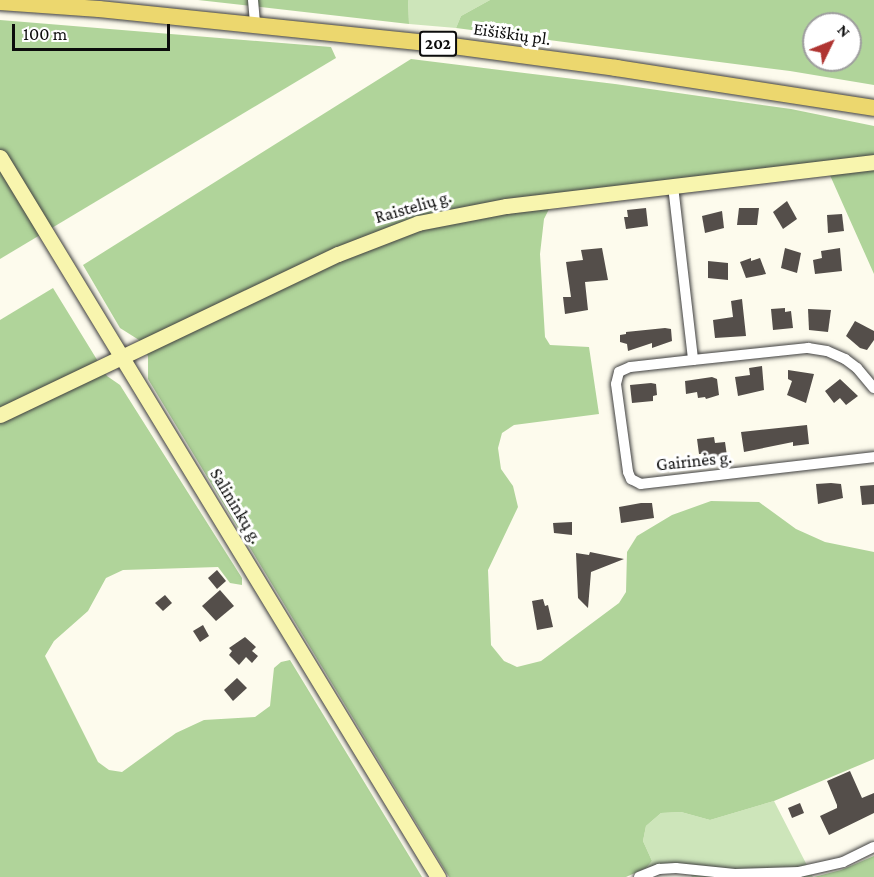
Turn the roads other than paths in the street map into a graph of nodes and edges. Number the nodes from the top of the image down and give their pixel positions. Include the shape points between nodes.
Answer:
1 (254, 0) edge
2 (0, 2) edge
3 (255, 24) junction
4 (874, 108) edge
5 (0, 157) edge
6 (874, 162) edge
7 (672, 186) junction
8 (121, 356) junction
9 (693, 360) junction
10 (874, 388) edge
11 (0, 415) edge
12 (874, 457) edge
13 (874, 847) edge
14 (438, 877) edge
15 (639, 877) edge

1 - 3 street
2 - 3 main road, Eišiškių pl. / 202
3 - 4 main road, Eišiškių pl. / 202 via 616,68
5 - 8 main road, Salininkų g.
6 - 7 main road, Raistelių g.
7 - 8 main road, Raistelių g. via 506,206 418,223 338,254
7 - 9 street
8 - 11 main road, Raistelių g.
8 - 14 main road, Salininkų g.
9 - 10 street, Gairinės g. via 808,348 844,359
9 - 12 street, Gairinės g. via 630,367 619,372 616,384 628,472 635,482
13 - 15 street via 843,862 800,872 735,874 659,868

